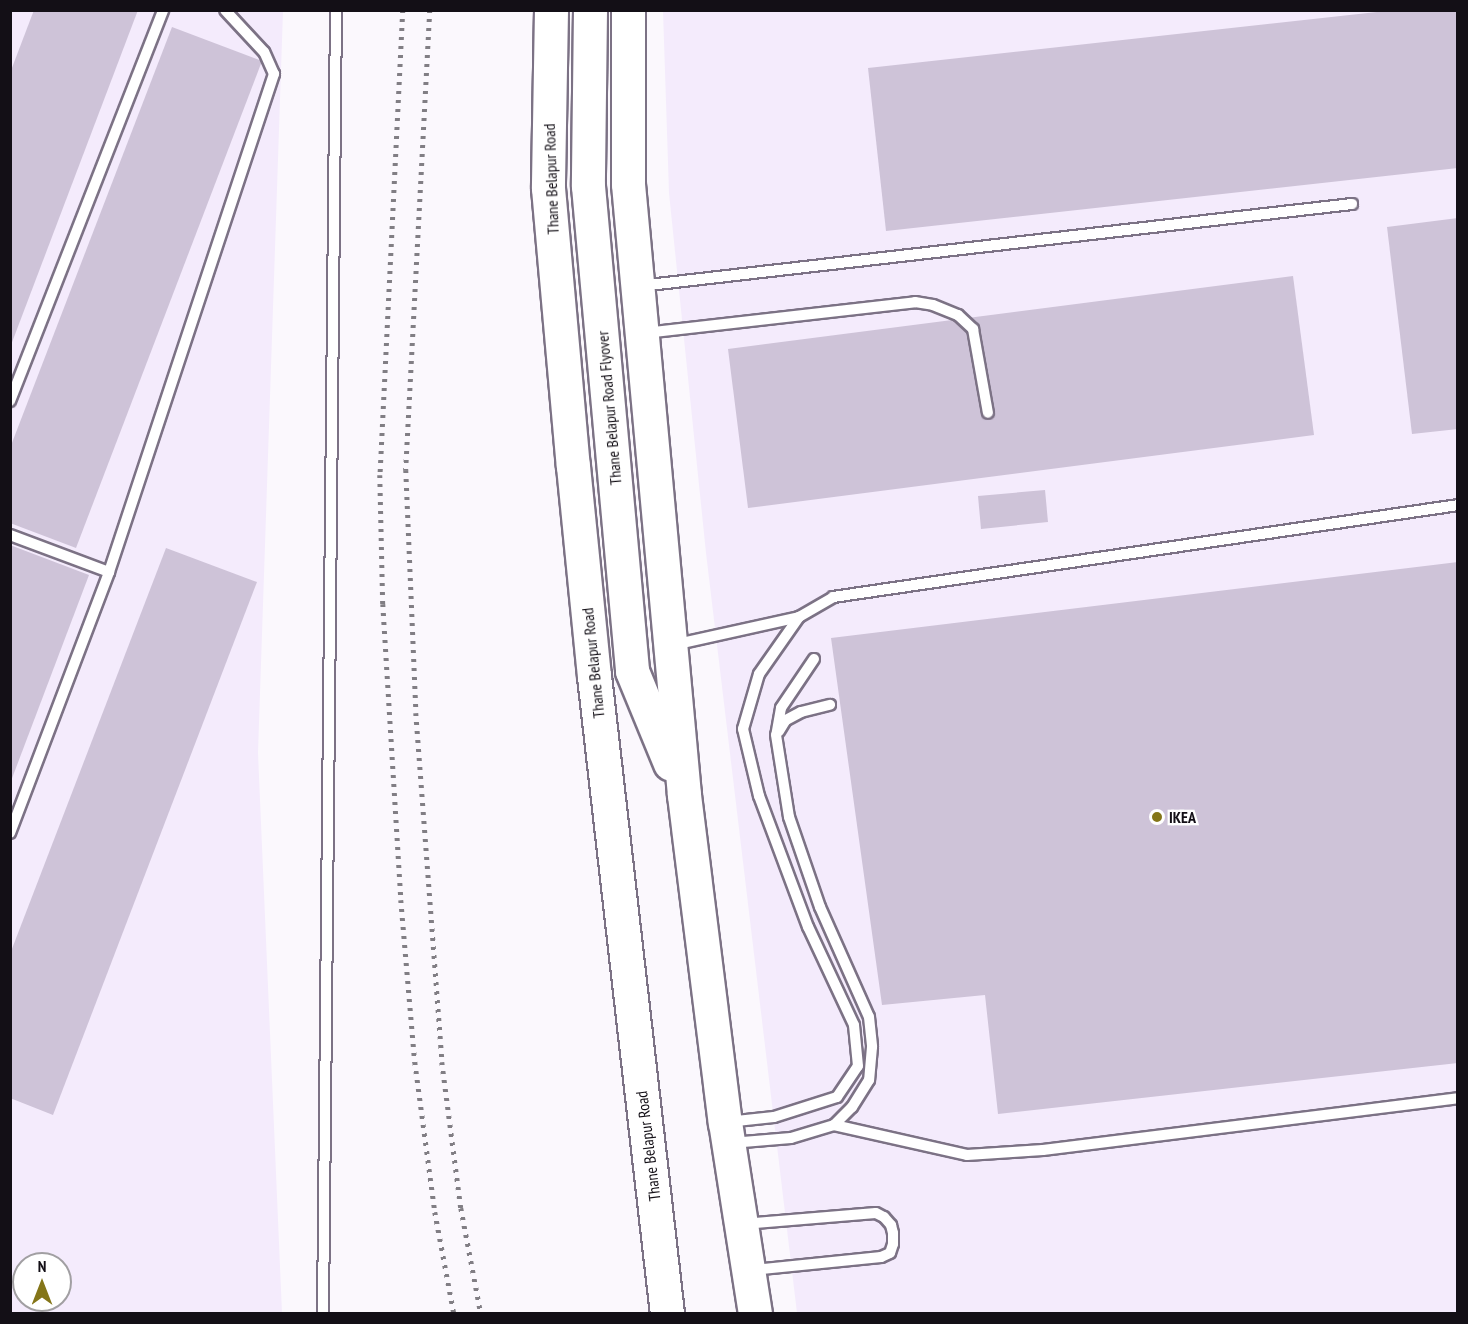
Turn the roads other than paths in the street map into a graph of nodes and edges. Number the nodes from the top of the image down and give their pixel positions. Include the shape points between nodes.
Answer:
1 (163, 10) edge
2 (225, 10) edge
3 (336, 10) edge
4 (551, 10) edge
5 (590, 10) edge
6 (628, 10) edge
7 (1352, 204) dead end
8 (637, 287) junction
9 (640, 333) junction
10 (10, 401) edge
11 (988, 413) dead end
12 (1458, 505) edge
13 (10, 535) edge
14 (109, 572) junction
15 (799, 617) junction
16 (669, 646) junction
17 (814, 659) dead end
18 (830, 705) dead end
19 (776, 735) junction
20 (684, 795) junction
21 (10, 833) edge
22 (1458, 1098) edge
23 (834, 1125) junction
24 (726, 1133) junction
25 (740, 1224) junction
26 (747, 1270) junction
27 (323, 1314) edge
28 (667, 1314) edge
29 (755, 1314) edge

1 - 10 lane
2 - 14 lane via 264,52 274,74
3 - 27 lane
4 - 28 main road, Thane Belapur Road via 548,188 568,420
5 - 20 main road, Thane Belapur Road Flyover via 588,186 632,672
6 - 8 main road via 628,184
7 - 8 lane
8 - 9 main road
9 - 11 lane via 915,302 933,305 958,315 973,329
9 - 16 main road
12 - 15 lane via 833,597
13 - 14 lane
14 - 21 lane
15 - 16 lane
15 - 24 lane via 759,674 743,729 759,796 808,927 854,1025 858,1066 837,1097
16 - 20 main road
17 - 19 lane via 781,708
18 - 19 lane via 786,720
19 - 23 lane via 789,817 820,907 869,1017 869,1080 852,1107
20 - 24 main road
22 - 23 lane via 1043,1150 967,1155
23 - 24 lane via 791,1138
24 - 25 main road
25 - 26 main road
25 - 26 lane via 876,1213 884,1216 893,1233 890,1253 881,1257
26 - 29 main road

